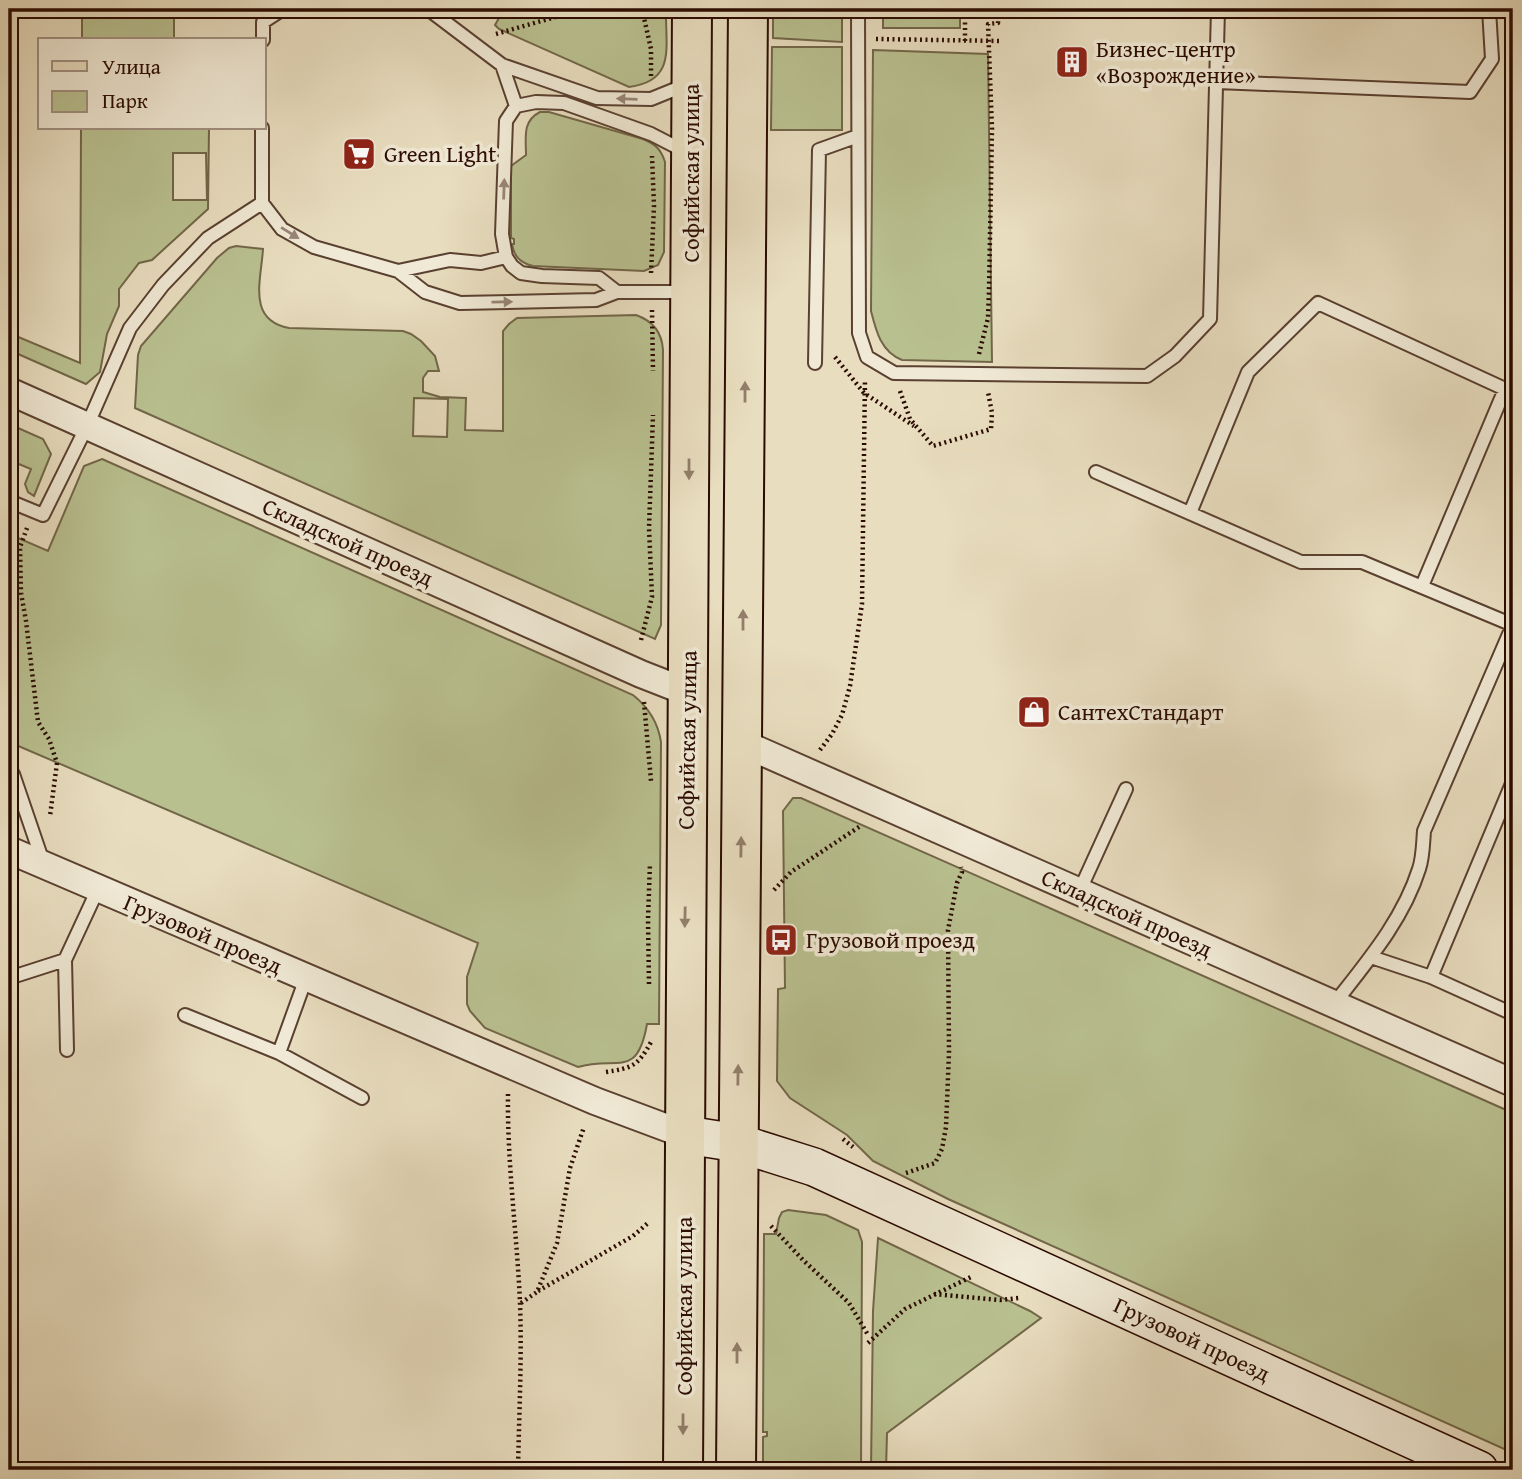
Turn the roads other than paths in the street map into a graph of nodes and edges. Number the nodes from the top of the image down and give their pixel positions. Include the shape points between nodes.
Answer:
1 (283, 9) edge
2 (428, 9) edge
3 (692, 9) edge
4 (748, 9) edge
5 (858, 9) edge
6 (1218, 9) edge
7 (1489, 9) edge
8 (263, 38) edge
9 (502, 65) junction
10 (1217, 82) junction
11 (692, 83) junction
12 (516, 106) junction
13 (262, 130) edge
14 (858, 136) junction
15 (691, 156) junction
16 (262, 203) junction
17 (506, 257) junction
18 (398, 271) junction
19 (617, 292) junction
20 (691, 292) junction
21 (815, 363) dead end
22 (9, 391) edge
23 (88, 426) junction
24 (1096, 472) dead end
25 (9, 500) edge
26 (1190, 513) junction
27 (1422, 586) junction
28 (687, 692) junction
29 (742, 743) junction
30 (9, 772) edge
31 (1513, 781) edge
32 (1126, 789) dead end
33 (9, 850) edge
34 (44, 866) junction
35 (98, 889) junction
36 (1079, 892) junction
37 (1371, 957) junction
38 (65, 960) junction
39 (1431, 977) junction
40 (9, 978) edge
41 (306, 978) junction
42 (1334, 1004) junction
43 (1513, 1013) edge
44 (185, 1015) dead end
45 (67, 1050) dead end
46 (279, 1053) junction
47 (1513, 1083) edge
48 (362, 1098) dead end
49 (686, 1135) junction
50 (738, 1143) junction
51 (683, 1470) edge
52 (736, 1470) edge
53 (1479, 1470) edge

1 - 8 lane via 263,22
2 - 9 lane
3 - 11 main road, Софийская улица
29 -> 4 main road
5 - 14 lane
6 - 10 lane
7 - 10 lane via 1492,59 1470,92
11 -> 9 lane via 651,99 597,98
9 - 12 lane
10 - 14 lane via 1210,319 1175,356 1147,376 894,373 867,357 859,332
11 - 15 main road, Софийская улица
12 - 15 lane via 564,103 651,134
17 -> 12 lane via 502,234 506,121
13 - 16 lane
14 - 21 lane via 819,150
15 - 20 main road, Софийская улица
16 -> 18 lane via 282,229 314,247
16 - 23 lane via 208,238 163,285 130,328
17 - 18 lane via 481,263 450,260
17 - 19 lane via 521,273 600,278
18 -> 19 lane via 425,292 460,303 596,300
19 - 20 lane
20 -> 28 main road, Софийская улица
22 - 23 street, Складской проезд
23 - 25 lane via 43,515
23 - 28 street, Складской проезд
24 - 26 lane
26 - 27 lane via 1301,562 1362,562
26 - 27 lane via 1248,372 1318,303 1505,389
27 - 37 lane via 1513,625 1424,831 1419,868 1401,909
28 -> 49 main road, Софийская улица
29 - 36 street, Складской проезд
50 -> 29 main road
30 - 34 lane
31 - 39 lane
32 - 36 lane
33 - 34 street, Грузовой проезд
34 - 35 street, Грузовой проезд
35 - 38 lane
35 - 41 street, Грузовой проезд
36 - 42 street, Складской проезд
37 - 39 lane
37 - 42 lane
38 - 40 lane
38 - 45 lane
39 - 43 lane
41 - 46 lane
41 - 49 street, Грузовой проезд
42 - 47 street, Складской проезд
44 - 46 lane
46 - 48 lane
49 - 50 street, Грузовой проезд
49 -> 51 main road, Софийская улица
52 -> 50 main road
50 - 53 street, Грузовой проезд via 814,1167

